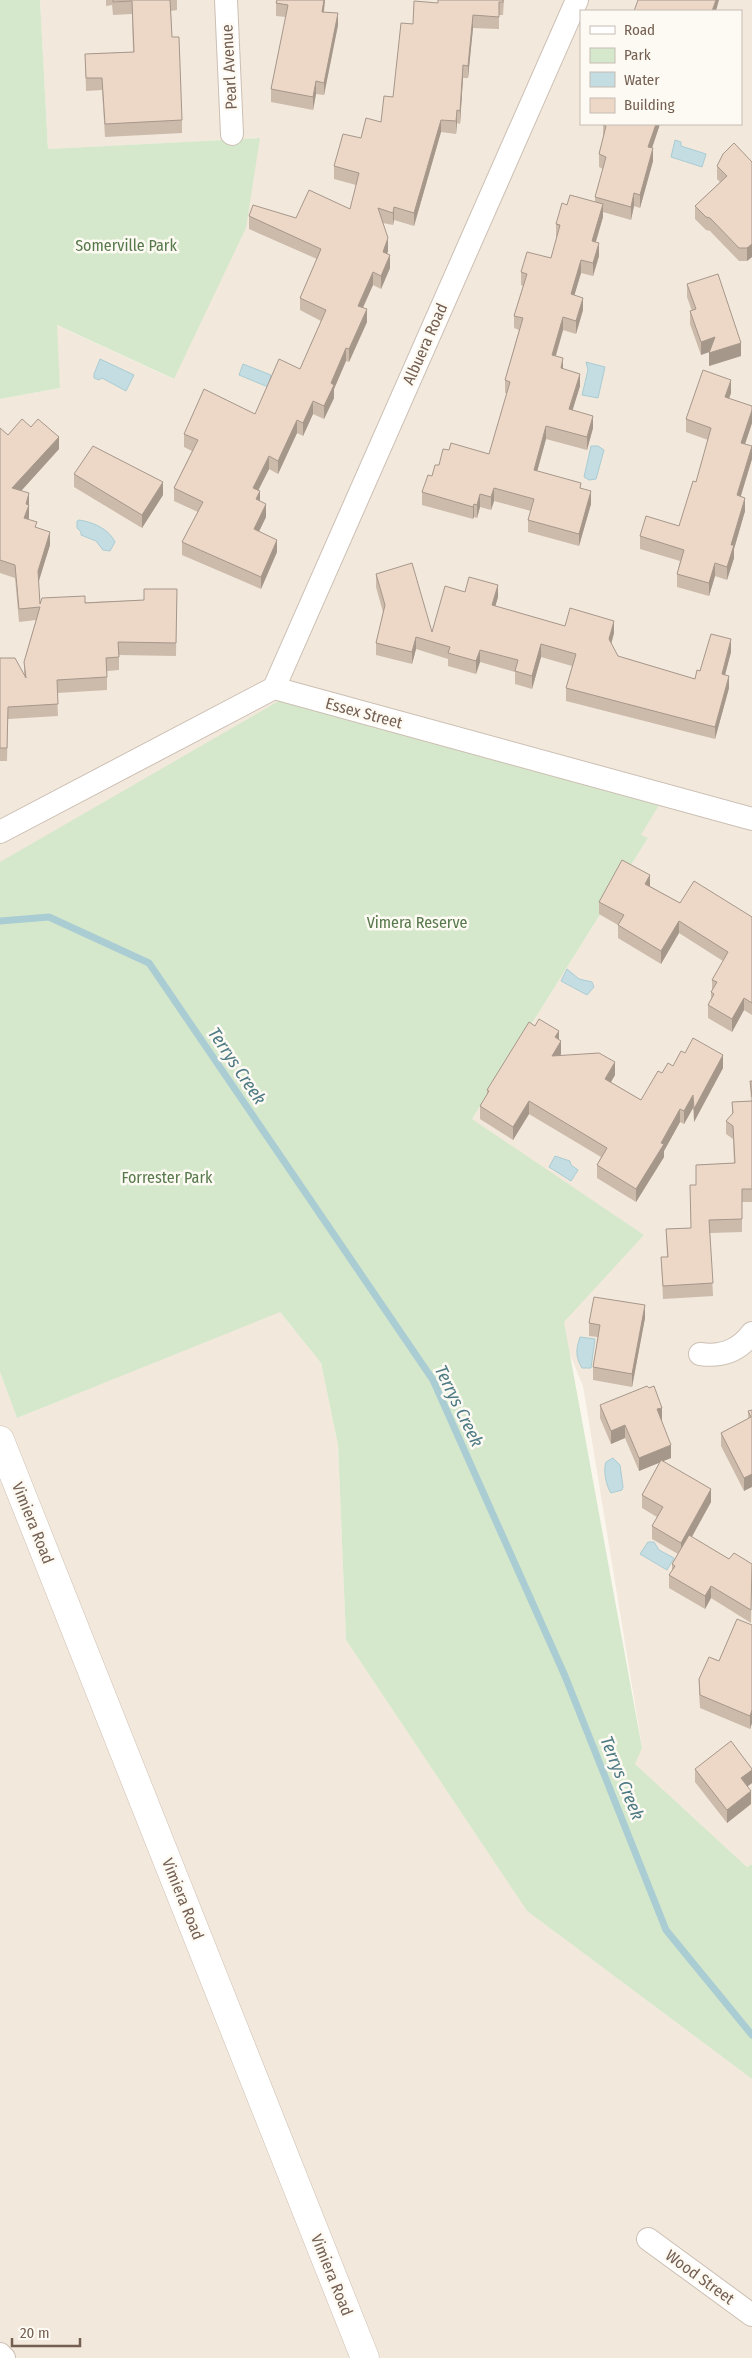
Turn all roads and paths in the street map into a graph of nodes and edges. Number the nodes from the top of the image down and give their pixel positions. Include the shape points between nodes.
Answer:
1 (226, 0) edge
2 (577, 0) edge
3 (232, 134) dead end
4 (274, 688) junction
5 (752, 819) edge
6 (0, 832) edge
7 (752, 1333) edge
8 (700, 1354) dead end
9 (0, 1440) edge
10 (648, 2239) dead end
11 (752, 2315) edge
12 (0, 2354) edge
13 (4, 2358) edge
14 (365, 2358) edge

1 - 3 street, Pearl Avenue
2 - 4 street, Albuera Road
4 - 5 street, Essex Street
4 - 6 street
7 - 8 street via 728,1353
9 - 14 street, Vimiera Road
10 - 11 street, Wood Street
12 - 13 street

